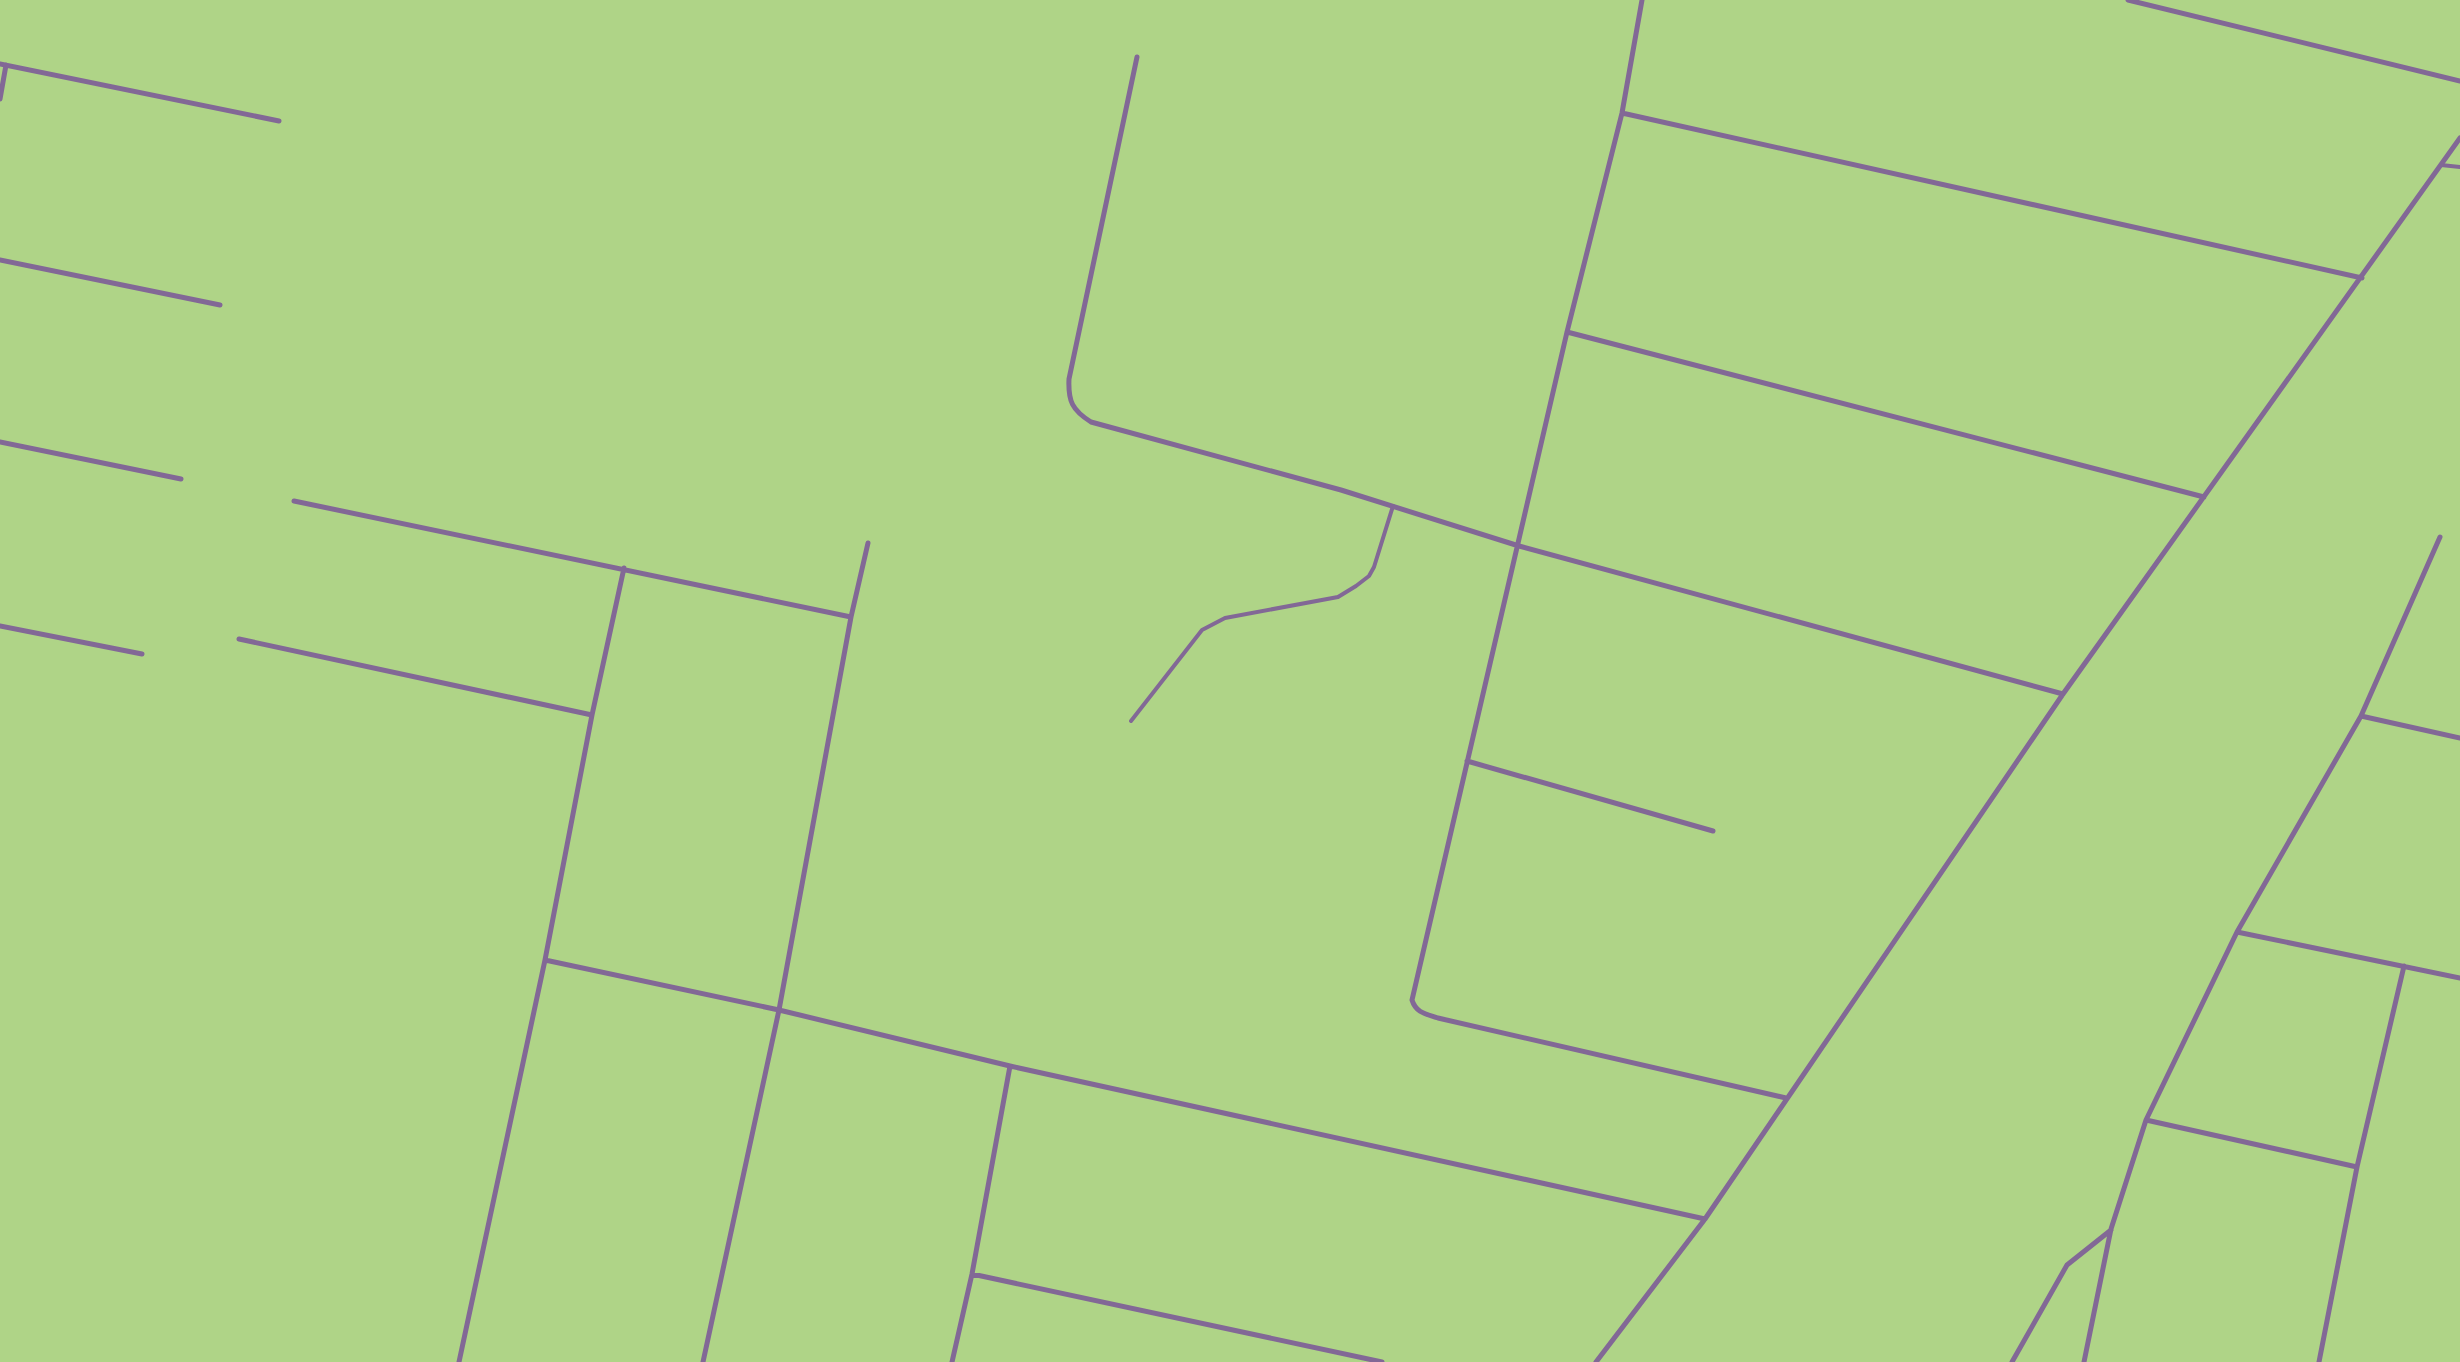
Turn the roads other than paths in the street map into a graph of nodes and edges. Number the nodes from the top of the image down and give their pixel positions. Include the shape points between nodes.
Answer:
1 (1642, 0) edge
2 (2128, 0) edge
3 (1137, 57) dead end
4 (3, 64) edge
5 (2460, 81) edge
6 (0, 98) edge
7 (1622, 114) junction
8 (279, 121) dead end
9 (2460, 138) edge
10 (2441, 165) junction
11 (2460, 168) edge
12 (0, 260) edge
13 (2362, 278) junction
14 (220, 305) dead end
15 (1567, 332) junction
16 (0, 442) edge
17 (180, 479) dead end
18 (2204, 497) junction
19 (294, 501) dead end
20 (1393, 506) junction
21 (2440, 537) dead end
22 (868, 543) dead end
23 (1519, 546) junction
24 (624, 568) junction
25 (851, 617) junction
26 (0, 626) edge
27 (238, 639) dead end
28 (142, 654) dead end
29 (2063, 694) junction
30 (592, 715) junction
31 (2361, 716) junction
32 (1131, 721) dead end
33 (2460, 738) edge
34 (1467, 761) junction
35 (1713, 831) dead end
36 (2238, 932) junction
37 (545, 960) junction
38 (2404, 966) junction
39 (2460, 978) edge
40 (779, 1010) junction
41 (1010, 1066) junction
42 (1786, 1098) junction
43 (2146, 1120) junction
44 (2357, 1167) junction
45 (1705, 1219) junction
46 (2111, 1229) junction
47 (972, 1274) junction
48 (459, 1362) edge
49 (703, 1362) edge
50 (952, 1362) edge
51 (1382, 1362) edge
52 (1596, 1362) edge
53 (2012, 1362) edge
54 (2084, 1362) edge
55 (2319, 1362) edge

1 - 7 street
2 - 5 street
3 - 20 street via 1069,380 1068,394 1072,406 1091,422
4 - 6 street
4 - 8 street
7 - 13 street
7 - 15 street
9 - 10 street
10 - 11 lane
10 - 13 street
12 - 14 street
13 - 18 street
15 - 18 street
15 - 23 street
16 - 17 street
18 - 29 street
19 - 24 street
20 - 23 street
20 - 32 lane via 1369,576 1338,597 1212,623 1202,630
21 - 31 street
22 - 25 street
23 - 29 street
23 - 34 street
24 - 25 street
24 - 30 street
25 - 40 street
26 - 28 street
27 - 30 street
29 - 42 street
30 - 37 street
31 - 33 street
31 - 36 street
34 - 35 street
34 - 42 street via 1412,1000 1415,1007 1421,1013 1438,1018
36 - 38 street
36 - 43 street
37 - 40 street
37 - 48 street
38 - 39 street
38 - 44 street
40 - 41 street
40 - 49 street
41 - 45 street
41 - 47 street
42 - 45 street
43 - 44 street
43 - 46 street
44 - 55 street
45 - 52 street
46 - 53 street via 2064,1270
46 - 54 street
47 - 50 street
47 - 51 street

